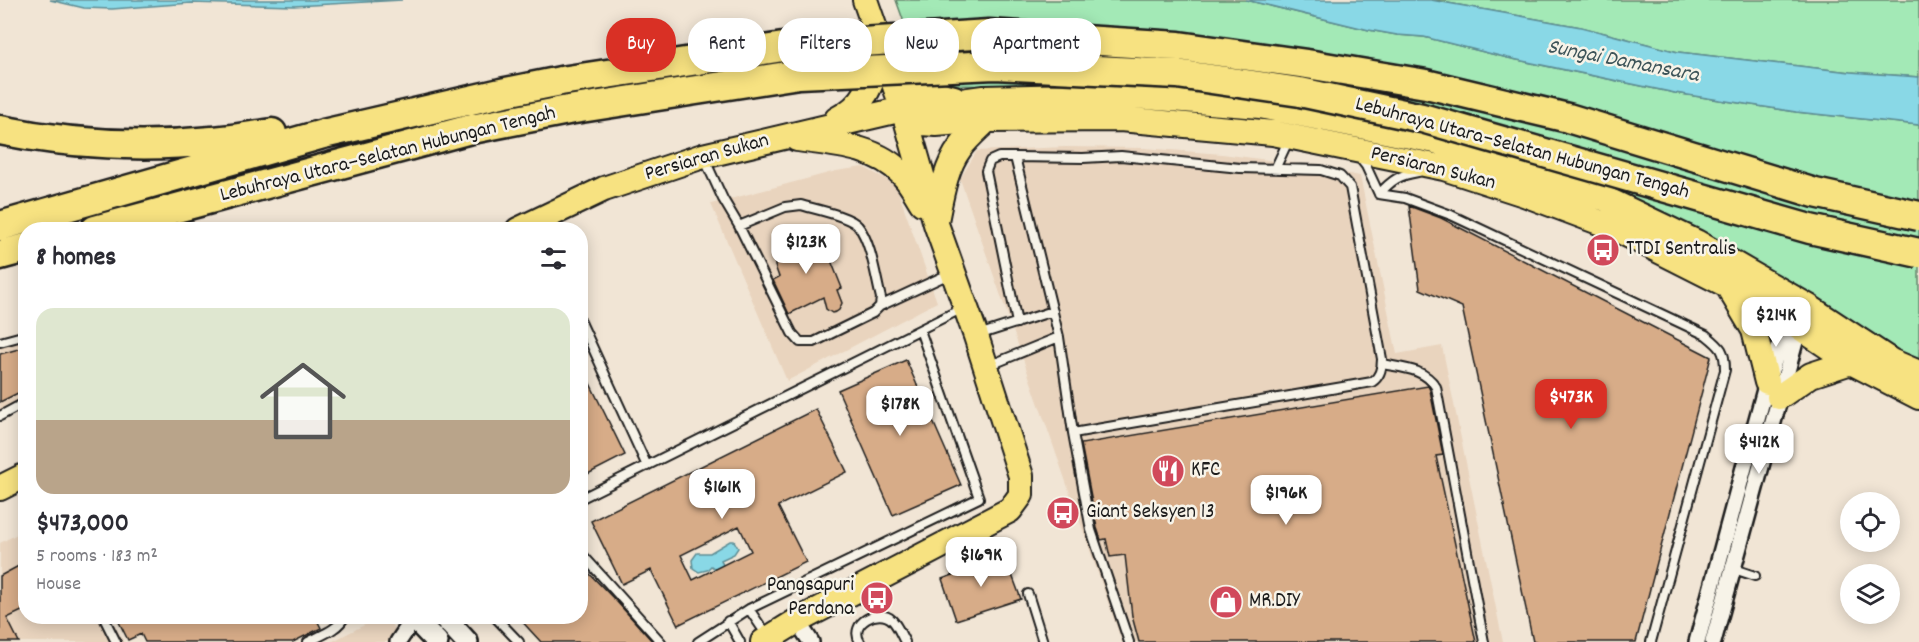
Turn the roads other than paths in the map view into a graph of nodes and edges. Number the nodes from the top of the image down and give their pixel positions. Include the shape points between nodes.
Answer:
1 (865, 0) edge
2 (884, 56) joint
3 (890, 72) edge
4 (899, 72) edge
5 (965, 100) junction
6 (903, 109) junction
7 (987, 120) junction
8 (358, 125) junction
9 (818, 129) junction
10 (0, 130) edge
11 (780, 137) junction
12 (1290, 137) junction
13 (1343, 147) junction
14 (703, 156) junction
15 (1015, 157) junction
16 (1444, 168) junction
17 (1275, 169) junction
18 (1379, 194) junction
19 (1919, 216) edge
20 (125, 222) edge
21 (540, 222) edge
22 (936, 224) junction
23 (0, 226) edge
24 (739, 226) junction
25 (18, 250) edge
26 (1919, 252) edge
27 (0, 255) edge
28 (954, 272) junction
29 (1727, 285) junction
30 (880, 306) junction
31 (966, 307) junction
32 (1053, 311) junction
33 (1798, 313) junction
34 (1017, 323) junction
35 (920, 330) junction
36 (976, 336) junction
37 (1059, 336) junction
38 (18, 337) edge
39 (588, 337) edge
40 (0, 342) edge
41 (1851, 362) junction
42 (1382, 364) junction
43 (987, 366) junction
44 (1919, 373) edge
45 (1773, 390) junction
46 (1919, 398) edge
47 (18, 406) edge
48 (0, 416) edge
49 (1073, 433) junction
50 (647, 466) junction
51 (18, 479) edge
52 (0, 488) edge
53 (588, 495) edge
54 (588, 561) edge
55 (1726, 566) junction
56 (1755, 576) dead end
57 (1028, 594) dead end
58 (749, 609) junction
59 (728, 621) junction
60 (797, 621) junction
61 (107, 624) edge
62 (340, 624) edge
63 (409, 624) edge
64 (420, 624) edge
65 (450, 624) edge
66 (502, 624) edge
67 (766, 640) edge
68 (116, 642) edge
69 (308, 642) edge
70 (398, 642) edge
71 (437, 642) edge
72 (467, 642) edge
73 (519, 642) edge
74 (661, 642) edge
75 (698, 642) edge
76 (740, 642) edge
77 (811, 642) edge
78 (860, 642) edge
79 (905, 642) edge
80 (1043, 642) edge
81 (1129, 642) edge
82 (1484, 642) edge
83 (1651, 642) edge
84 (1697, 642) edge
85 (1713, 642) edge

1 - 2 main road
2 - 9 main road via 860,104
3 - 6 main road
4 - 5 main road via 930,93
5 - 6 main road, Persiaran Sukan
5 - 33 main road, Persiaran Sukan via 1120,95 1260,106 1435,141 1606,199 1696,242
6 - 7 main road, Persiaran Sukan via 921,123
6 - 9 main road, Persiaran Sukan
6 - 22 main road
7 - 12 main road, Persiaran Sukan via 1120,119
7 - 22 main road via 960,148 951,165
8 - 10 highway via 212,142 163,143 75,142
8 - 19 highway, Lebuhraya Utara–Selatan Hubungan Tengah, bridge via 561,81 783,46 989,34 1179,46 1426,84 1568,118 1815,193
8 - 23 highway
9 - 11 main road, Persiaran Sukan
11 - 14 main road, Persiaran Sukan
11 - 22 main road via 845,145 878,156 903,174
12 - 13 main road, Persiaran Sukan
12 - 17 lane
13 - 16 main road, Persiaran Sukan
13 - 18 lane via 1366,166
14 - 21 main road, Persiaran Sukan via 604,189
14 - 24 lane
15 - 17 lane via 1121,156
15 - 32 lane
15 - 34 lane via 990,161 986,171
16 - 18 lane via 1407,173 1393,179
16 - 29 main road, Persiaran Sukan via 1612,226
17 - 42 lane via 1321,170 1340,176 1350,187
18 - 83 lane via 1405,198 1451,215 1706,335 1720,346 1725,370
20 - 26 highway, Lebuhraya Utara–Selatan Hubungan Tengah, bridge via 467,130 568,110 799,74 995,64 1177,75 1300,92 1422,118 1810,229
22 - 28 main road
24 - 30 lane via 785,207 801,205 858,225 869,247
24 - 30 lane via 800,342 814,342
25 - 27 highway
28 - 30 lane
28 - 31 main road
29 - 33 main road, Persiaran Sukan
29 - 45 main road via 1754,330
31 - 35 lane
31 - 36 main road
32 - 34 lane
32 - 37 lane
33 - 41 main road, Persiaran Sukan
33 - 44 main road, Persiaran Sukan
33 - 45 street
34 - 36 lane
35 - 50 lane
35 - 58 lane via 980,498
36 - 43 main road
37 - 43 lane
37 - 49 lane
38 - 40 lane
39 - 50 lane
41 - 45 main road
41 - 46 main road, Persiaran Sukan
42 - 49 lane via 1379,376 1372,382
42 - 82 lane via 1414,370 1436,387
43 - 60 main road via 1022,476 1021,495 1010,510
45 - 55 street
47 - 48 lane
49 - 81 lane via 1091,530
50 - 53 lane
51 - 52 main road
54 - 74 lane
55 - 56 lane
55 - 84 street
55 - 85 street
57 - 80 lane
58 - 59 lane
58 - 67 lane
59 - 75 lane
59 - 76 lane
60 - 67 main road
60 - 77 street
61 - 68 lane
62 - 69 lane
63 - 70 street
64 - 71 street
65 - 72 street
66 - 73 lane
78 - 79 lane via 857,637 861,623 870,617 886,616

